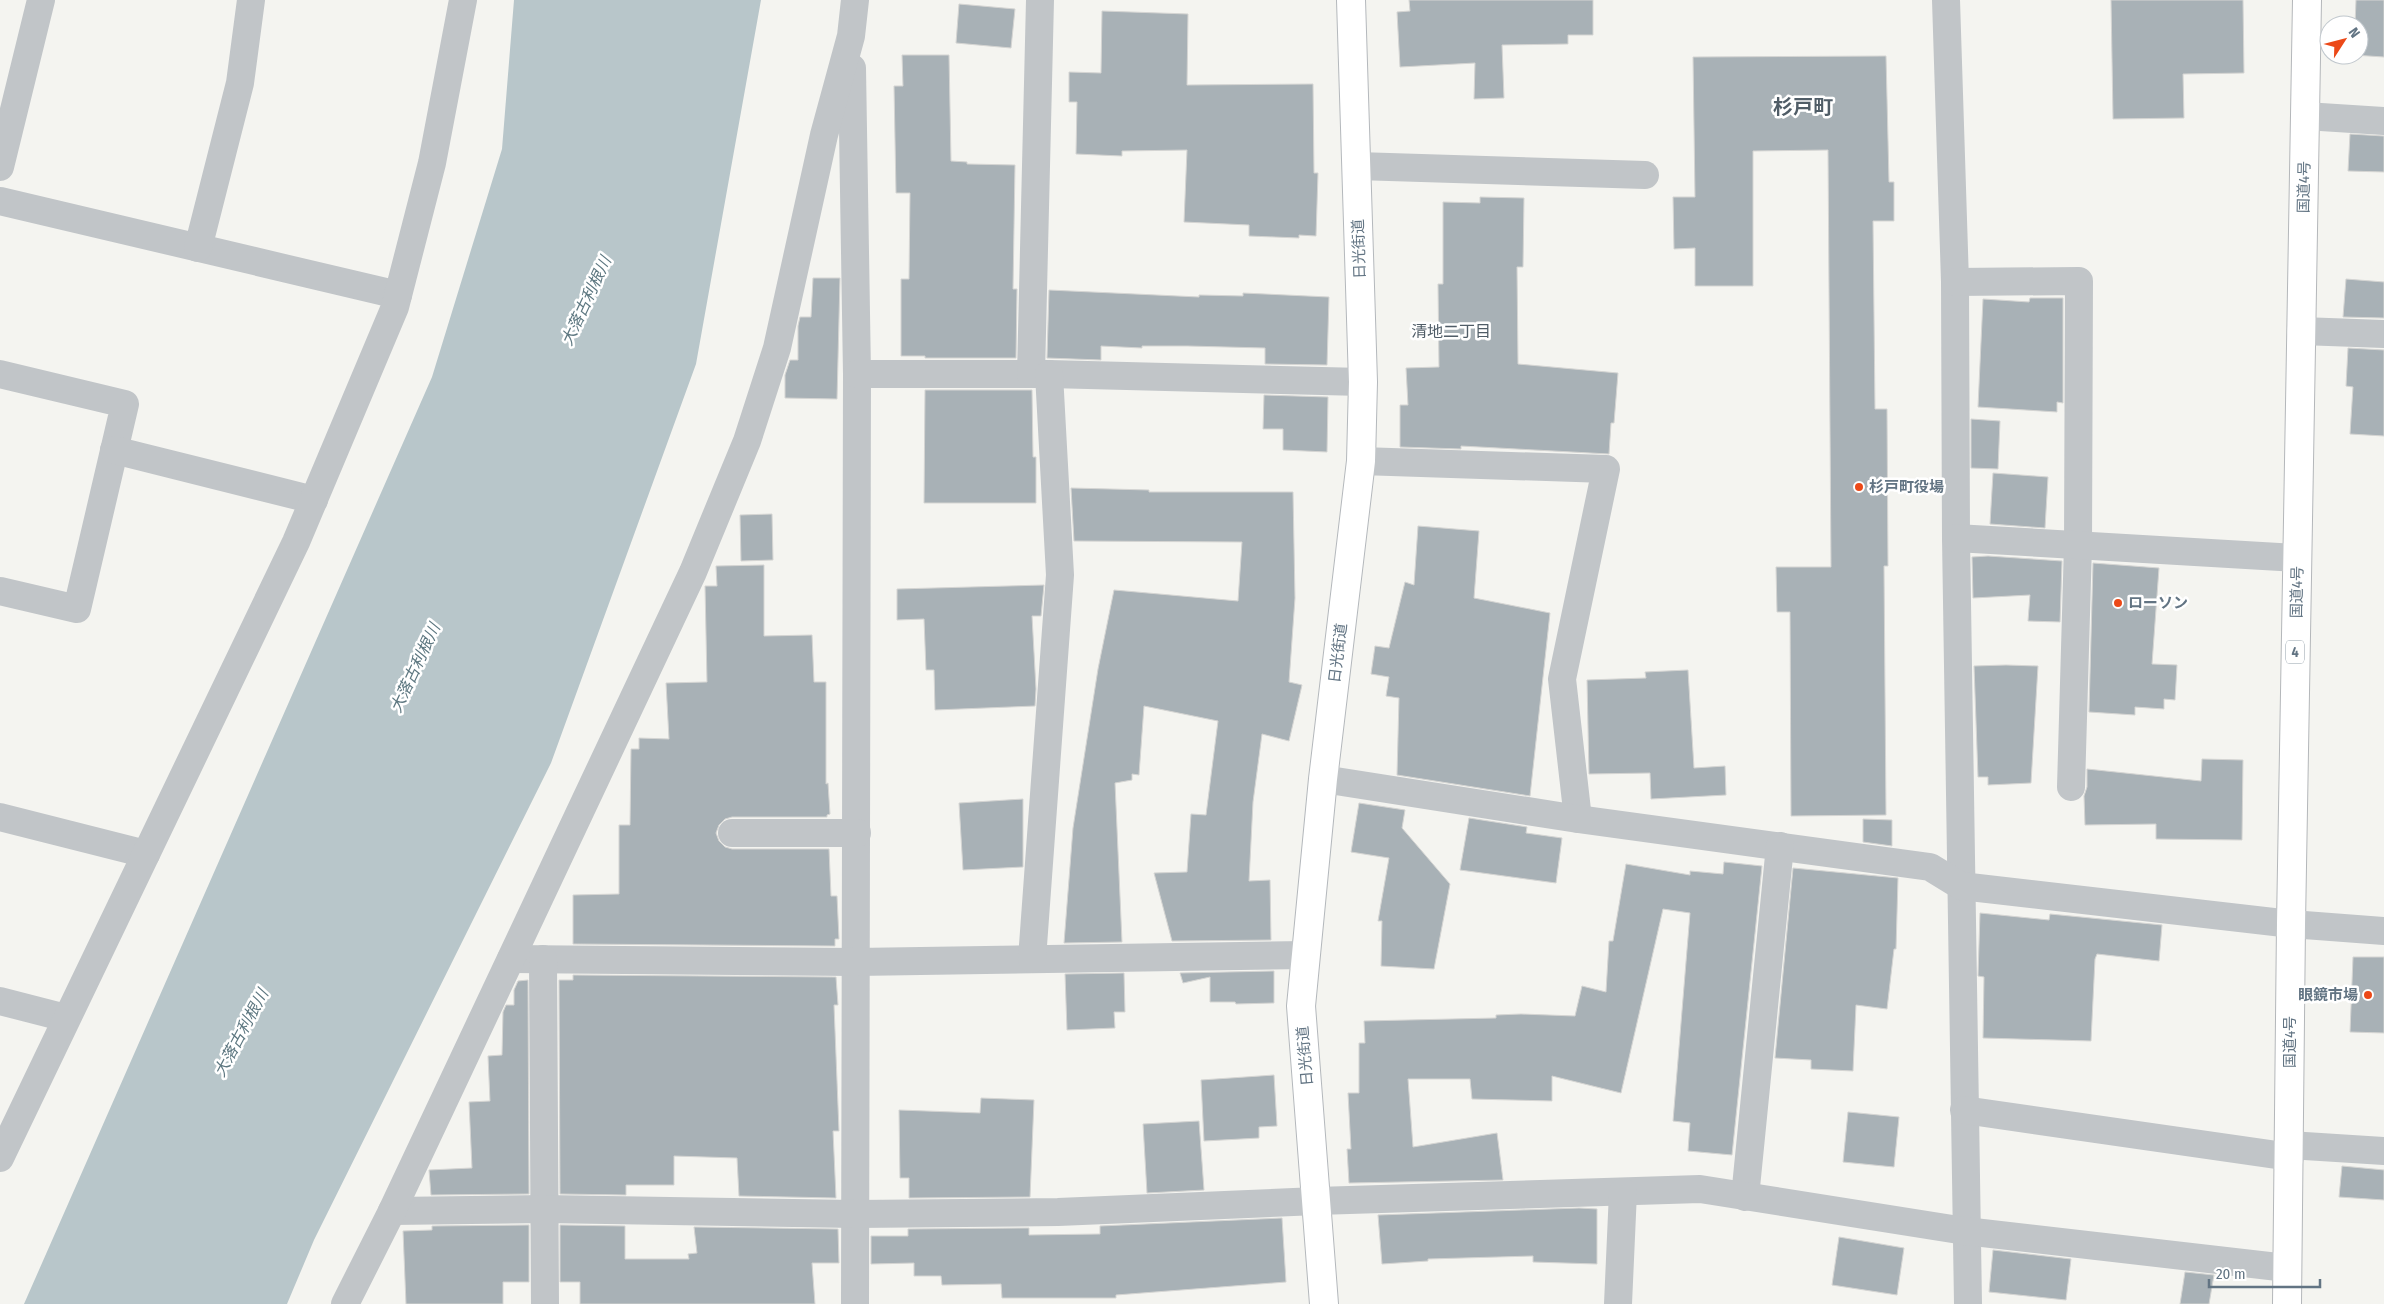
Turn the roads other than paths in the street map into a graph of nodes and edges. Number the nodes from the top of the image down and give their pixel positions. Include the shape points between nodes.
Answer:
1 (41, 0) edge
2 (251, 0) edge
3 (464, 0) edge
4 (855, 0) edge
5 (1040, 0) edge
6 (1351, 0) edge
7 (1946, 0) edge
8 (2307, 0) edge
9 (851, 36) junction
10 (10, 86) edge
11 (2305, 116) junction
12 (2384, 121) edge
13 (1357, 166) junction
14 (0, 167) edge
15 (1645, 175) dead end
16 (0, 201) edge
17 (198, 248) junction
18 (1955, 282) junction
19 (398, 295) junction
20 (2301, 331) junction
21 (2384, 334) edge
22 (0, 374) edge
23 (858, 374) junction
24 (1040, 374) junction
25 (1363, 382) junction
26 (114, 450) junction
27 (1361, 461) junction
28 (314, 500) junction
29 (1956, 538) junction
30 (2078, 545) junction
31 (2297, 558) junction
32 (0, 591) edge
33 (1324, 779) junction
34 (2071, 787) dead end
35 (0, 817) edge
36 (1578, 819) junction
37 (732, 833) dead end
38 (857, 833) junction
39 (1780, 846) junction
40 (146, 854) junction
41 (1961, 886) junction
42 (2290, 924) junction
43 (2384, 930) edge
44 (1305, 955) junction
45 (511, 959) junction
46 (543, 959) junction
47 (1032, 959) junction
48 (856, 962) junction
49 (0, 1001) edge
50 (66, 1018) junction
51 (1964, 1110) junction
52 (2289, 1151) junction
53 (2384, 1151) edge
54 (0, 1158) edge
55 (1623, 1192) junction
56 (1745, 1197) junction
57 (1317, 1201) junction
58 (544, 1209) junction
59 (392, 1211) junction
60 (855, 1214) junction
61 (1966, 1231) junction
62 (2287, 1268) junction
63 (345, 1304) edge
64 (545, 1304) edge
65 (855, 1304) edge
66 (1324, 1304) edge
67 (1618, 1304) edge
68 (1968, 1304) edge
69 (2287, 1304) edge

1 - 10 street
2 - 17 street via 240,83
3 - 19 street via 432,163
4 - 9 street
5 - 24 street
6 - 13 main road, 日光街道
7 - 18 street
8 - 11 main road, 国道4号 / 4
9 - 23 street
9 - 45 street via 824,135 777,348 747,441 693,572
10 - 14 street
11 - 12 street
11 - 20 main road, 国道4号 / 4
13 - 15 street
13 - 25 main road, 日光街道
16 - 17 street
17 - 19 street
18 - 29 street
18 - 30 street via 2079,281
19 - 28 street
20 - 21 street
20 - 31 main road, 国道4号 / 4
22 - 26 street via 125,404
23 - 24 street
23 - 38 street
24 - 25 street
24 - 47 street via 1060,575
25 - 27 main road, 日光街道
26 - 28 street
26 - 32 street via 77,609
27 - 33 main road, 日光街道
27 - 36 street via 1606,469 1562,679
28 - 40 street
29 - 30 street
29 - 41 street
30 - 31 street
30 - 34 street
31 - 42 main road, 国道4号 / 4
33 - 36 street
33 - 44 main road, 日光街道
35 - 40 street
36 - 39 street
37 - 38 street
38 - 48 street
39 - 41 street via 1930,867
39 - 56 street
40 - 50 street
41 - 42 street
41 - 51 street
42 - 43 street
42 - 52 main road, 国道4号 / 4
44 - 47 street
44 - 57 main road, 日光街道 via 1301,1006
45 - 46 street
45 - 59 street
46 - 48 street
46 - 58 street
47 - 48 street
48 - 60 street
49 - 50 street
50 - 54 street
51 - 52 street
51 - 61 street
52 - 53 street
52 - 62 main road, 国道4号 / 4
55 - 56 street via 1700,1189
55 - 57 street
55 - 67 street
56 - 61 street
57 - 60 street via 1058,1212
57 - 66 main road, 日光街道
58 - 59 street
58 - 60 street
58 - 64 street
59 - 63 street
60 - 65 street
61 - 62 street
61 - 68 street
62 - 69 main road, 国道4号 / 4

